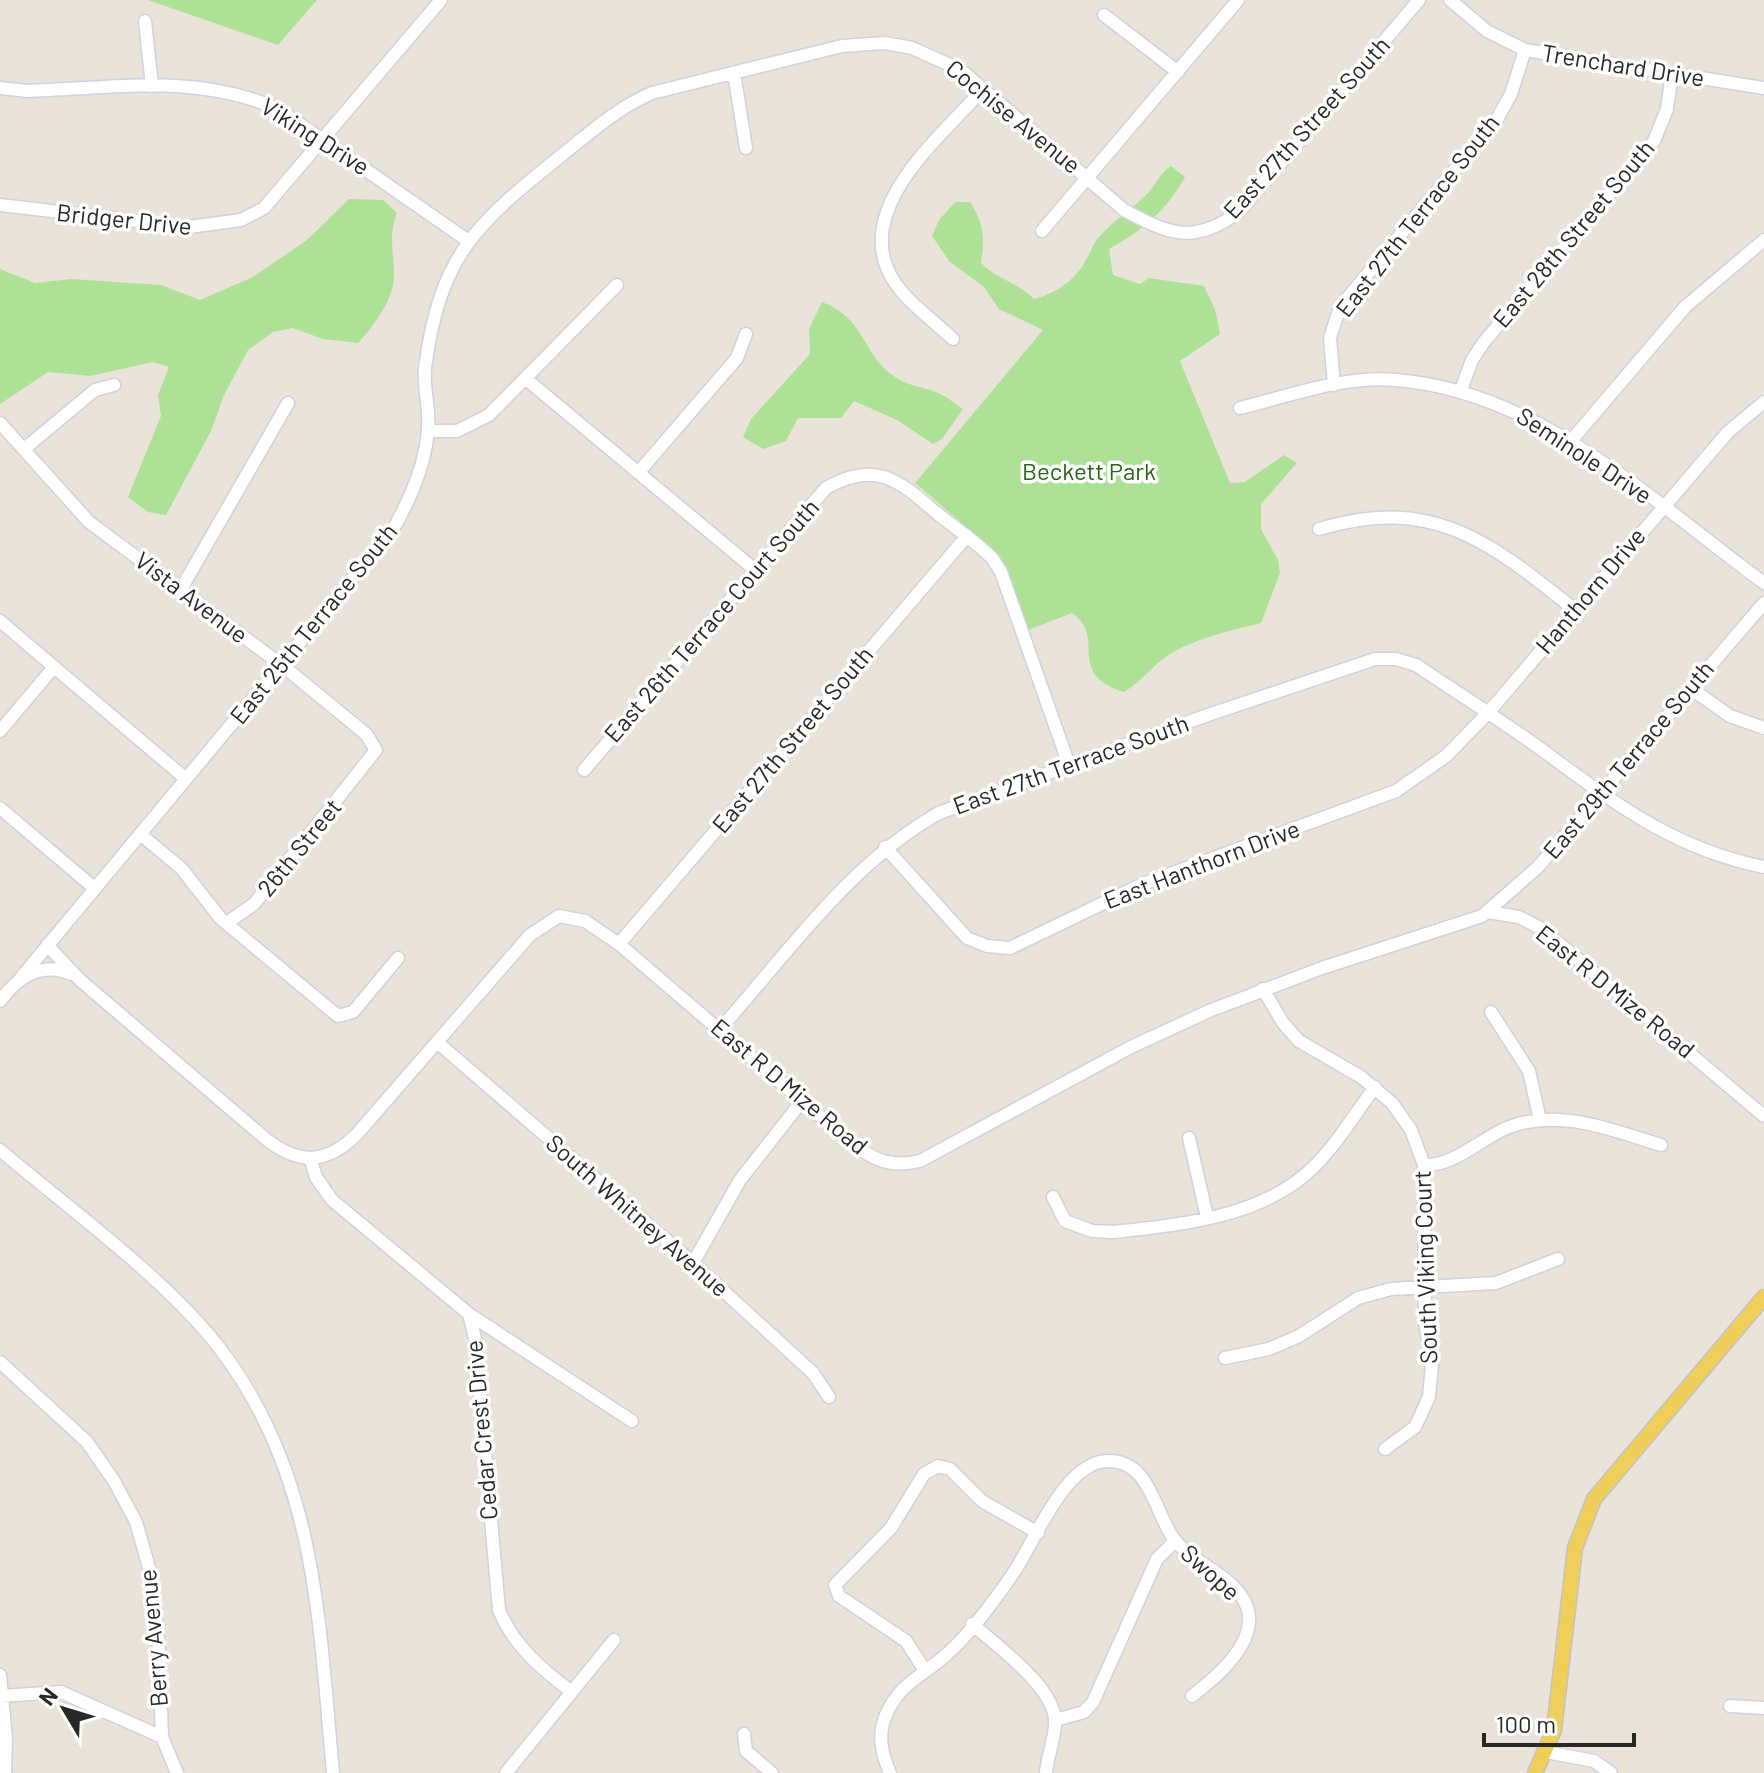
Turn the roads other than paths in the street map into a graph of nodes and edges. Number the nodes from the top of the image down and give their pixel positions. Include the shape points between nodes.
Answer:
1 (441, 0) edge
2 (1238, 0) edge
3 (1419, 0) edge
4 (1450, 0) edge
5 (1104, 15) dead end
6 (145, 21) dead end
7 (1525, 50) junction
8 (1178, 72) junction
9 (734, 73) junction
10 (1672, 73) junction
11 (152, 86) junction
12 (0, 88) edge
13 (984, 88) junction
14 (1764, 88) edge
15 (324, 139) junction
16 (746, 148) dead end
17 (1087, 176) junction
18 (0, 205) edge
19 (1042, 231) dead end
20 (1183, 233) joint
21 (467, 240) junction
22 (1764, 240) edge
23 (617, 285) dead end
24 (746, 334) dead end
25 (953, 339) dead end
26 (526, 379) junction
27 (114, 385) dead end
28 (1334, 385) junction
29 (1461, 390) junction
30 (1764, 402) edge
31 (288, 403) dead end
32 (1240, 408) dead end
33 (0, 423) edge
34 (428, 431) junction
35 (1570, 442) junction
36 (24, 449) junction
37 (638, 473) junction
38 (1662, 508) junction
39 (1319, 529) dead end
40 (967, 536) junction
41 (754, 569) junction
42 (1764, 583) edge
43 (181, 589) junction
44 (1764, 603) edge
45 (1575, 610) junction
46 (0, 621) edge
47 (283, 666) junction
48 (54, 667) junction
49 (1690, 688) junction
50 (1488, 713) junction
51 (1764, 728) edge
52 (0, 731) edge
53 (1069, 765) junction
54 (366, 767) joint
55 (584, 770) dead end
56 (186, 779) junction
57 (1599, 795) junction
58 (0, 808) edge
59 (140, 834) junction
60 (885, 847) junction
61 (1764, 867) edge
62 (93, 887) junction
63 (1488, 912) junction
64 (228, 922) junction
65 (619, 944) junction
66 (47, 945) junction
67 (398, 958) dead end
68 (19, 980) junction
69 (80, 980) junction
70 (1263, 989) junction
71 (0, 1001) edge
72 (1491, 1012) dead end
73 (720, 1029) junction
74 (437, 1042) junction
75 (1375, 1087) junction
76 (1764, 1096) edge
77 (802, 1101) junction
78 (1759, 1112) edge
79 (1540, 1120) junction
80 (1189, 1138) dead end
81 (1661, 1145) dead end
82 (0, 1150) edge
83 (311, 1161) junction
84 (1424, 1165) junction
85 (1053, 1197) dead end
86 (1207, 1217) junction
87 (1558, 1259) dead end
88 (693, 1263) junction
89 (1424, 1289) junction
90 (1764, 1297) edge
91 (469, 1314) junction
92 (1225, 1358) dead end
93 (0, 1362) edge
94 (829, 1397) dead end
95 (632, 1421) dead end
96 (1385, 1449) dead end
97 (1038, 1533) junction
98 (1175, 1541) junction
99 (972, 1624) junction
100 (614, 1640) dead end
101 (924, 1669) junction
102 (0, 1675) edge
103 (572, 1692) junction
104 (2, 1695) edge
105 (1192, 1696) dead end
106 (1730, 1706) dead end
107 (1764, 1708) edge
108 (1056, 1720) junction
109 (744, 1734) dead end
110 (162, 1737) junction
111 (1546, 1752) junction
112 (5, 1773) edge
113 (177, 1773) edge
114 (333, 1773) edge
115 (506, 1773) edge
116 (772, 1773) edge
117 (890, 1773) edge
118 (1046, 1773) edge
119 (1535, 1773) edge
120 (1611, 1773) edge

1 - 15 street
2 - 8 street
3 - 20 street, East 27th Street South via 1240,211 1205,232
4 - 7 street, Trenchard Drive via 1487,31
5 - 8 street
6 - 11 street
7 - 10 street, Trenchard Drive
7 - 28 street, East 27th Terrace South via 1497,119 1340,307 1330,338
8 - 17 street
9 - 13 street, Cochise Avenue via 842,46 885,43 937,57
9 - 16 street
9 - 21 street, East 25th Terrace South via 625,105 504,201
10 - 14 street, Trenchard Drive
10 - 29 street, East 28th Street South via 1667,109 1654,141 1484,342
11 - 12 street, Viking Drive
11 - 15 street, Viking Drive via 200,85 243,94
13 - 17 street, Cochise Avenue
13 - 25 street via 900,185 882,224 881,249 893,279
15 - 18 street, Bridger Drive via 264,208 209,227
15 - 21 street, Viking Drive
17 - 19 street
17 - 20 street, Cochise Avenue via 1124,210 1154,226
21 - 34 street, East 25th Terrace South via 451,266 432,319 425,373
22 - 35 street via 1685,307
23 - 26 street
24 - 37 street via 737,358
26 - 34 street via 479,422 457,431
26 - 37 street
27 - 36 street via 95,390
28 - 29 street, Seminole Drive via 1394,379
28 - 32 street, Seminole Drive
29 - 35 street, Seminole Drive via 1504,406
30 - 38 street, Hanthorn Drive via 1728,432
31 - 43 street
33 - 36 street, Vista Avenue
34 - 47 street, East 25th Terrace South via 411,496 392,531
35 - 38 street, Seminole Drive
36 - 43 street, Vista Avenue via 89,522
37 - 41 street
38 - 42 street, Seminole Drive
38 - 45 street, Hanthorn Drive
39 - 45 street via 1349,520 1389,518 1451,528 1502,551
40 - 41 street, East 26th Terrace Court South via 898,481 879,475 847,476 826,488
40 - 53 street, East 26th Terrace Court South via 1001,572
40 - 65 street, East 27th Street South
41 - 55 street, East 26th Terrace Court South
43 - 47 street, Vista Avenue
44 - 49 street, East 29th Terrace South
45 - 50 street, Hanthorn Drive
46 - 48 street
47 - 54 street, Vista Avenue via 366,734 376,750
47 - 56 street, East 25th Terrace South
48 - 52 street
48 - 56 street
49 - 51 street via 1730,716
49 - 57 street, East 29th Terrace South
50 - 53 street, East 27th Terrace South via 1416,665 1375,659
50 - 57 street, East 27th Terrace South
50 - 60 street, East Hanthorn Drive via 1446,756 1396,791 1143,884 1010,948 967,938
53 - 60 street, East 27th Terrace South via 939,813
54 - 64 street, 26th Street via 254,904
56 - 59 street, East 25th Terrace South
57 - 61 street, East 27th Terrace South via 1705,852
57 - 63 street, East 29th Terrace South via 1538,867
58 - 62 street
59 - 62 street, East 25th Terrace South
59 - 64 street via 181,868
60 - 73 street, East 27th Terrace South
62 - 66 street, East 25th Terrace South
63 - 70 street, East R D Mize Road
63 - 78 street, East R D Mize Road via 1519,917 1542,929
64 - 67 street via 338,1016 353,1012
65 - 73 street, East R D Mize Road
65 - 74 street, East R D Mize Road via 585,921 559,916 546,921
66 - 68 street, East 25th Terrace South
66 - 69 street
68 - 69 street via 58,969
68 - 71 street
69 - 83 street via 267,1140 291,1156
70 - 75 street, South Viking Court via 1299,1041
70 - 77 street, East R D Mize Road via 1131,1047 920,1161 880,1163
72 - 79 street via 1529,1071
73 - 77 street, East R D Mize Road
74 - 83 street, East R D Mize Road via 346,1145
74 - 88 street, South Whitney Avenue
75 - 84 street, South Viking Court via 1411,1130
75 - 86 street via 1308,1173 1276,1196
76 - 78 street
77 - 88 street via 740,1180
79 - 81 street via 1582,1121
79 - 84 street via 1509,1127
80 - 86 street
82 - 114 street via 174,1298 220,1349 256,1401 280,1452 306,1534
83 - 91 street, Cedar Crest Drive via 332,1200
84 - 89 street, South Viking Court
85 - 86 street via 1065,1221 1092,1231
87 - 89 street via 1496,1283
88 - 94 street, South Whitney Avenue via 813,1373
89 - 92 street via 1391,1289 1358,1298 1299,1336
89 - 96 street, South Viking Court via 1432,1364 1429,1397 1419,1422
90 - 111 main road via 1594,1499 1575,1548 1554,1730
91 - 95 street
91 - 103 street, Cedar Crest Drive via 499,1610 508,1633 523,1650
93 - 110 street, Berry Avenue via 87,1442 136,1522 152,1578
97 - 98 street, Swope via 1078,1473 1110,1460 1135,1469 1149,1486
97 - 99 street
97 - 101 street via 982,1501 950,1469 938,1466 924,1474 891,1528 835,1585 839,1596 906,1641
98 - 105 street, Swope via 1235,1589 1249,1617 1242,1645
98 - 108 street via 1157,1559 1093,1702 1084,1712
99 - 101 street via 938,1662
99 - 108 street via 1042,1690
100 - 103 street
101 - 117 street via 900,1688 886,1715 881,1732
102 - 104 street
103 - 115 street
104 - 110 street via 61,1692
104 - 112 street
106 - 107 street
108 - 118 street
109 - 116 street via 746,1751
110 - 113 street, Berry Avenue
111 - 119 main road
111 - 120 street via 1594,1761

